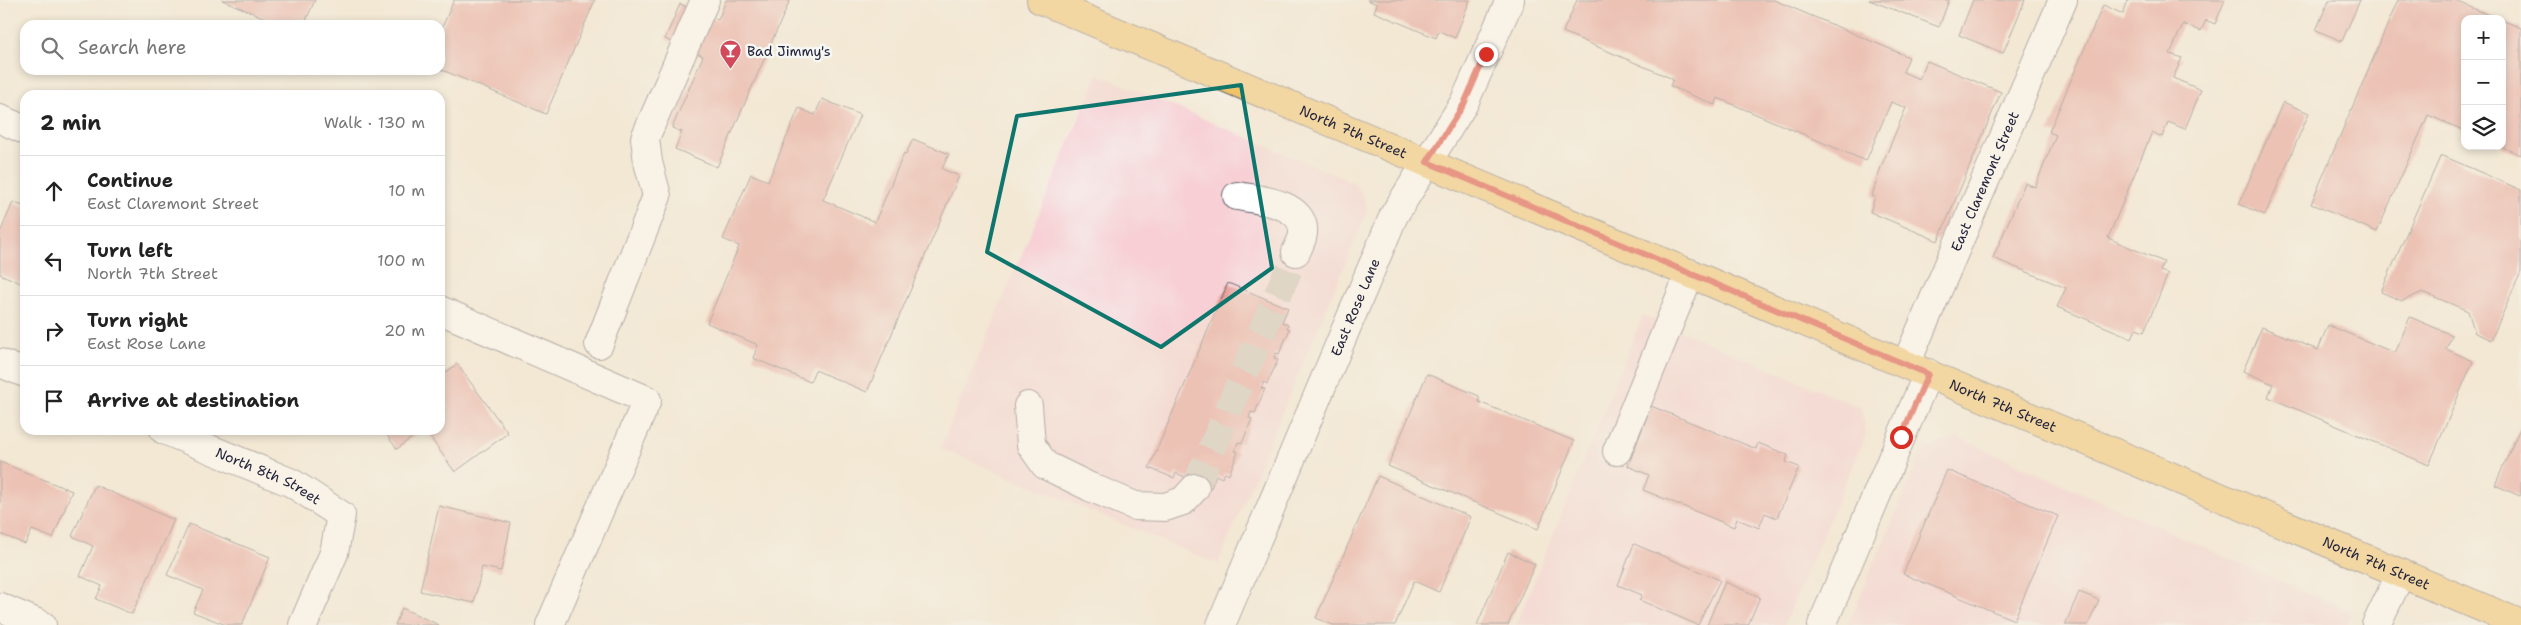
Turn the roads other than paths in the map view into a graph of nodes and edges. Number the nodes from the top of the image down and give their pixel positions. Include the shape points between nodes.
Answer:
1 (705, 0) edge
2 (1042, 0) edge
3 (1510, 0) edge
4 (2063, 0) edge
5 (0, 119) edge
6 (20, 128) edge
7 (1427, 162) junction
8 (1237, 196) dead end
9 (1296, 252) tunnel mouth
10 (1690, 273) junction
11 (445, 312) edge
12 (599, 344) dead end
13 (0, 363) edge
14 (1917, 369) junction
15 (20, 371) edge
16 (1028, 406) dead end
17 (176, 435) edge
18 (1617, 451) dead end
19 (1195, 488) tunnel mouth
20 (2401, 573) junction
21 (0, 606) edge
22 (2521, 624) edge
23 (42, 625) edge
24 (303, 625) edge
25 (550, 625) edge
26 (1221, 625) edge
27 (1822, 625) edge
28 (2376, 625) edge

1 - 12 street via 645,138 658,196
2 - 7 main road, North 7th Street
3 - 7 street, East Rose Lane via 1464,104
4 - 14 street, East Claremont Street
5 - 6 street
7 - 10 main road, North 7th Street
7 - 26 street, East Rose Lane via 1394,215
8 - 9 street via 1283,206 1298,217 1303,233
10 - 14 main road, North 7th Street
10 - 18 street
11 - 25 street via 647,400
13 - 15 street
14 - 20 main road, North 7th Street
14 - 27 street, East Claremont Street
16 - 19 street via 1031,444 1040,458 1045,465 1082,484 1134,506 1165,507 1182,501
17 - 24 street, North 8th Street via 292,482 341,515 334,553
20 - 22 main road, North 7th Street
20 - 28 street
21 - 23 street

